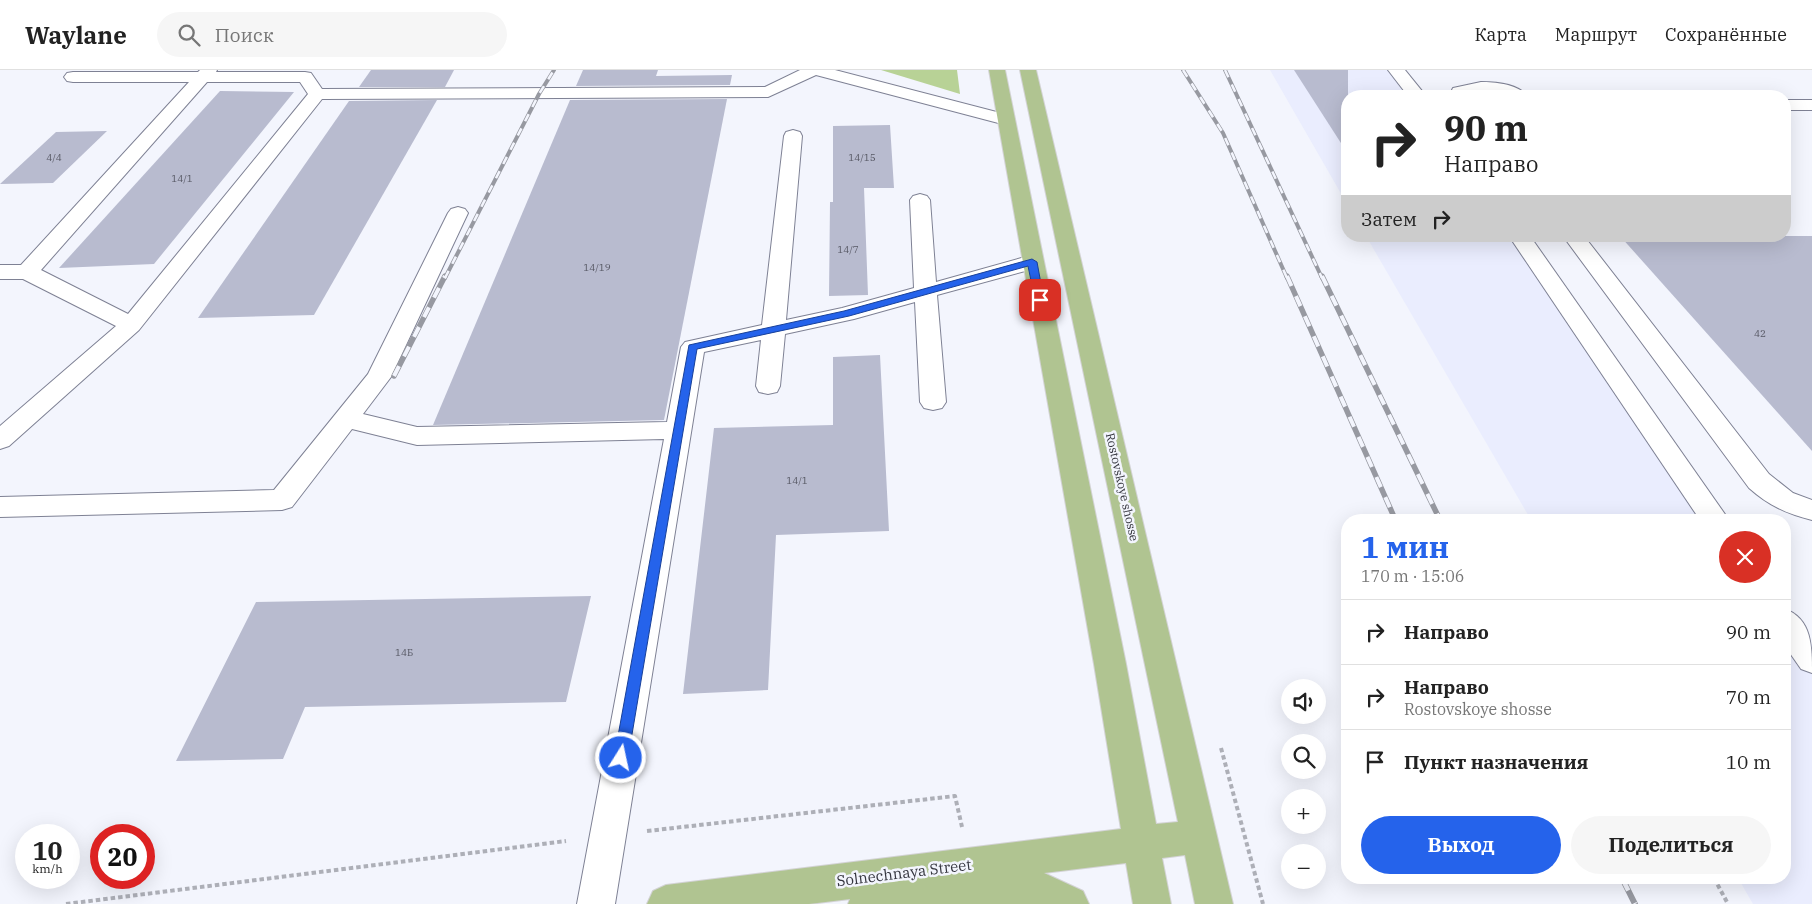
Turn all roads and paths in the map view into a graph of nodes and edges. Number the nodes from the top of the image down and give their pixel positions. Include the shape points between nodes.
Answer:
1 (814, 70) edge
2 (997, 70) edge
3 (1028, 70) edge
4 (1396, 70) edge
5 (206, 74) edge
6 (73, 78) dead end
7 (1461, 87) edge
8 (1412, 90) edge
9 (1503, 90) edge
10 (317, 94) junction
11 (1791, 105) edge
12 (1812, 105) edge
13 (1006, 120) junction
14 (793, 136) dead end
15 (920, 200) dead end
16 (458, 213) dead end
17 (1523, 242) edge
18 (1578, 242) edge
19 (1032, 262) junction
20 (0, 272) edge
21 (26, 272) junction
22 (927, 291) junction
23 (132, 325) junction
24 (774, 330) junction
25 (768, 386) dead end
26 (933, 402) dead end
27 (347, 419) junction
28 (678, 430) junction
29 (0, 440) edge
30 (0, 507) edge
31 (1812, 510) edge
32 (1711, 514) edge
33 (1791, 630) edge
34 (1812, 660) edge
35 (607, 835) junction
36 (1200, 836) junction
37 (1142, 842) junction
38 (970, 864) junction
39 (1717, 884) edge
40 (66, 904) edge
41 (596, 904) edge
42 (666, 904) edge
43 (866, 904) edge
44 (1070, 904) edge
45 (1152, 904) edge
46 (1214, 904) edge
47 (1728, 904) edge

1 - 10 lane via 768,92
1 - 13 lane
2 - 13 main road
3 - 36 main road, Rostovskoye shosse
4 - 8 lane
5 - 6 lane
5 - 10 lane via 305,77
5 - 21 lane
7 - 9 lane
10 - 23 lane
11 - 12 lane
13 - 19 main road
14 - 24 lane
15 - 22 lane
16 - 27 lane via 380,377
17 - 32 lane
18 - 31 lane via 1759,481 1776,496
19 - 22 lane
19 - 37 main road
20 - 21 lane
21 - 23 lane
22 - 24 lane
22 - 26 lane
23 - 29 lane
24 - 25 lane
24 - 28 lane via 693,347
27 - 28 lane via 417,436
27 - 30 lane via 282,500
28 - 35 lane
33 - 34 lane
35 - 38 path via 955,796
35 - 40 path
35 - 41 lane
36 - 37 main road, Solnechnaya Street
36 - 46 main road, Rostovskoye shosse
37 - 38 main road, Solnechnaya Street
37 - 45 main road
38 - 42 main road, Solnechnaya Street
39 - 47 path
43 - 44 main road via 1018,887 1046,892

